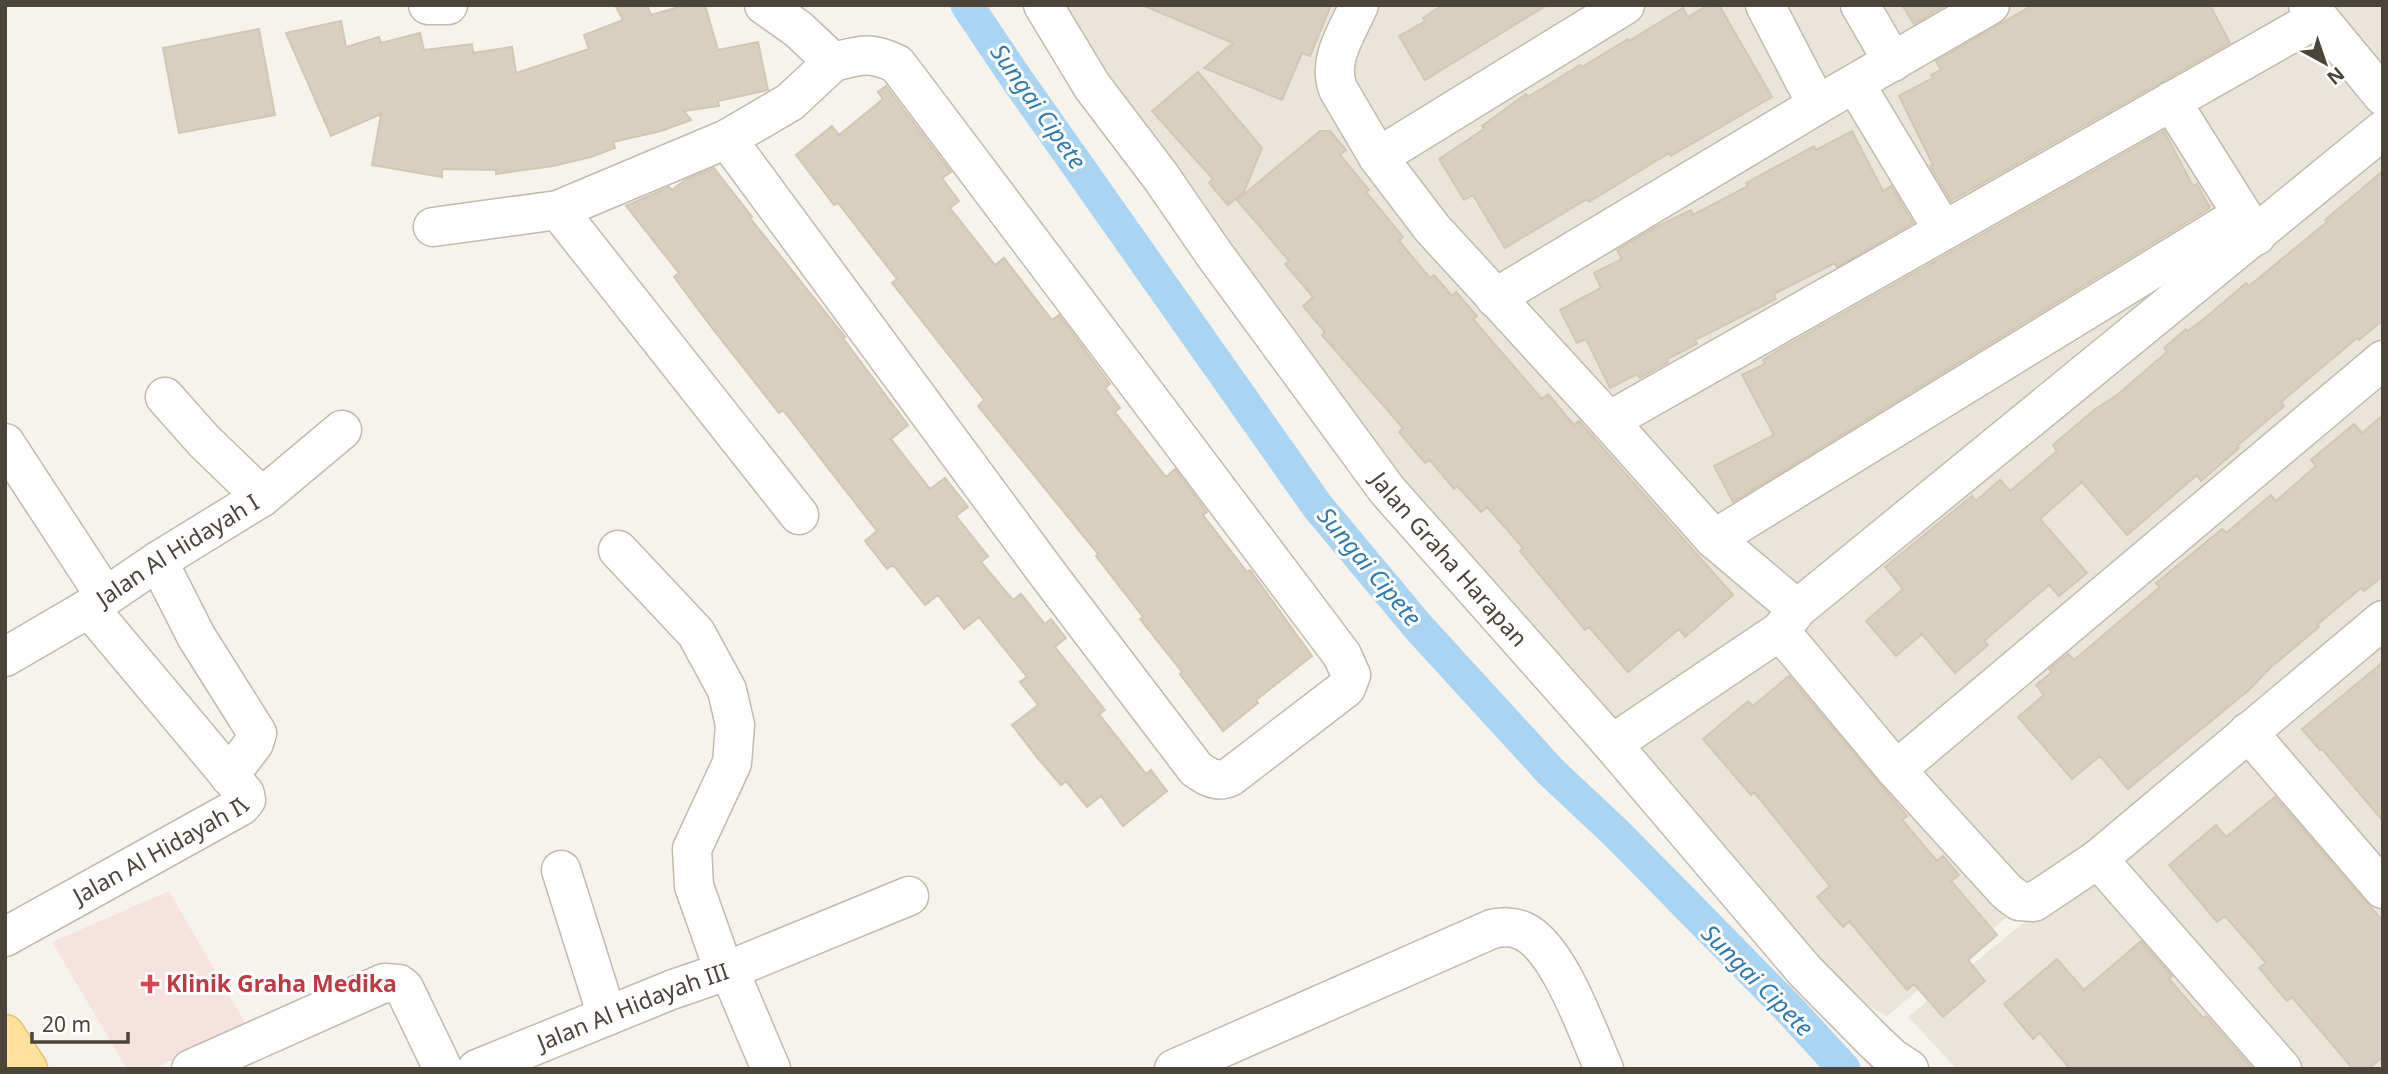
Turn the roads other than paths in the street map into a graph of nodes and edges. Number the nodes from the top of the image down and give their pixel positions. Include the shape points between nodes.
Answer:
1 (428, 5) edge
2 (448, 5) edge
3 (764, 5) edge
4 (1359, 5) edge
5 (1625, 5) edge
6 (1765, 5) edge
7 (1860, 5) edge
8 (1990, 5) edge
9 (437, 6) edge
10 (1045, 6) edge
11 (2313, 12) edge
12 (833, 62) junction
13 (1893, 62) junction
14 (1855, 84) junction
15 (2383, 96) edge
16 (2171, 101) junction
17 (1817, 106) junction
18 (2383, 131) edge
19 (727, 139) junction
20 (1378, 157) junction
21 (558, 210) junction
22 (2249, 225) junction
23 (433, 227) dead end
24 (1943, 230) junction
25 (1495, 298) junction
26 (2383, 360) edge
27 (165, 397) dead end
28 (1609, 421) junction
29 (342, 430) dead end
30 (5, 443) edge
31 (262, 498) junction
32 (799, 515) dead end
33 (1714, 539) junction
34 (618, 550) dead end
35 (158, 561) junction
36 (97, 602) junction
37 (1788, 620) junction
38 (2382, 622) edge
39 (5, 657) edge
40 (2248, 732) junction
41 (1612, 744) junction
42 (1896, 770) junction
43 (229, 776) junction
44 (2098, 859) junction
45 (561, 870) dead end
46 (2383, 889) edge
47 (909, 895) dead end
48 (5, 937) edge
49 (727, 970) junction
50 (607, 1016) junction
51 (5, 1034) edge
52 (28, 1069) edge
53 (191, 1069) edge
54 (443, 1069) edge
55 (477, 1069) edge
56 (771, 1069) edge
57 (1174, 1069) edge
58 (1604, 1069) edge
59 (1909, 1069) edge
60 (2282, 1069) edge

1 - 9 street
2 - 9 street
3 - 12 street
4 - 20 street via 1338,53 1334,77
5 - 20 street
6 - 17 street
7 - 13 street
8 - 13 street
10 - 41 street, Jalan Graha Harapan via 1092,86 1387,489
11 - 15 street
11 - 16 street
12 - 19 street via 790,102
12 - 19 street via 865,53 897,64 1342,655 1351,675 1346,688 1230,777 1222,781 1207,778 1181,752
13 - 14 street
14 - 17 street
14 - 24 street
16 - 22 street
16 - 24 street
17 - 25 street
18 - 22 street
19 - 21 street
20 - 25 street via 1432,228
21 - 23 street
21 - 32 street
22 - 33 street
22 - 37 street
24 - 28 street
25 - 28 street
26 - 42 street
27 - 31 street
28 - 33 street
29 - 31 street, Jalan Al Hidayah I
30 - 36 street, Jalan Al Hidayah II
31 - 35 street, Jalan Al Hidayah I
33 - 37 street
34 - 49 street via 695,633 727,690 735,725 732,763 692,849 694,886
35 - 36 street, Jalan Al Hidayah I
35 - 43 street via 196,636 257,733
36 - 39 street, Jalan Al Hidayah I
36 - 43 street, Jalan Al Hidayah II
37 - 41 street
37 - 42 street
38 - 40 street
40 - 44 street
40 - 46 street
41 - 59 street, Jalan Graha Harapan via 1805,971 1892,1058
42 - 44 street via 2019,901 2034,902
43 - 48 street, Jalan Al Hidayah II via 245,794 241,806
44 - 60 street
45 - 50 street
47 - 49 street
49 - 50 street, Jalan Al Hidayah III
49 - 56 street, Jalan Al Hidayah III
50 - 55 street, Jalan Al Hidayah III
51 - 52 main road
53 - 54 street via 391,982 404,988
57 - 58 street via 1492,929 1510,926 1543,946 1559,969

